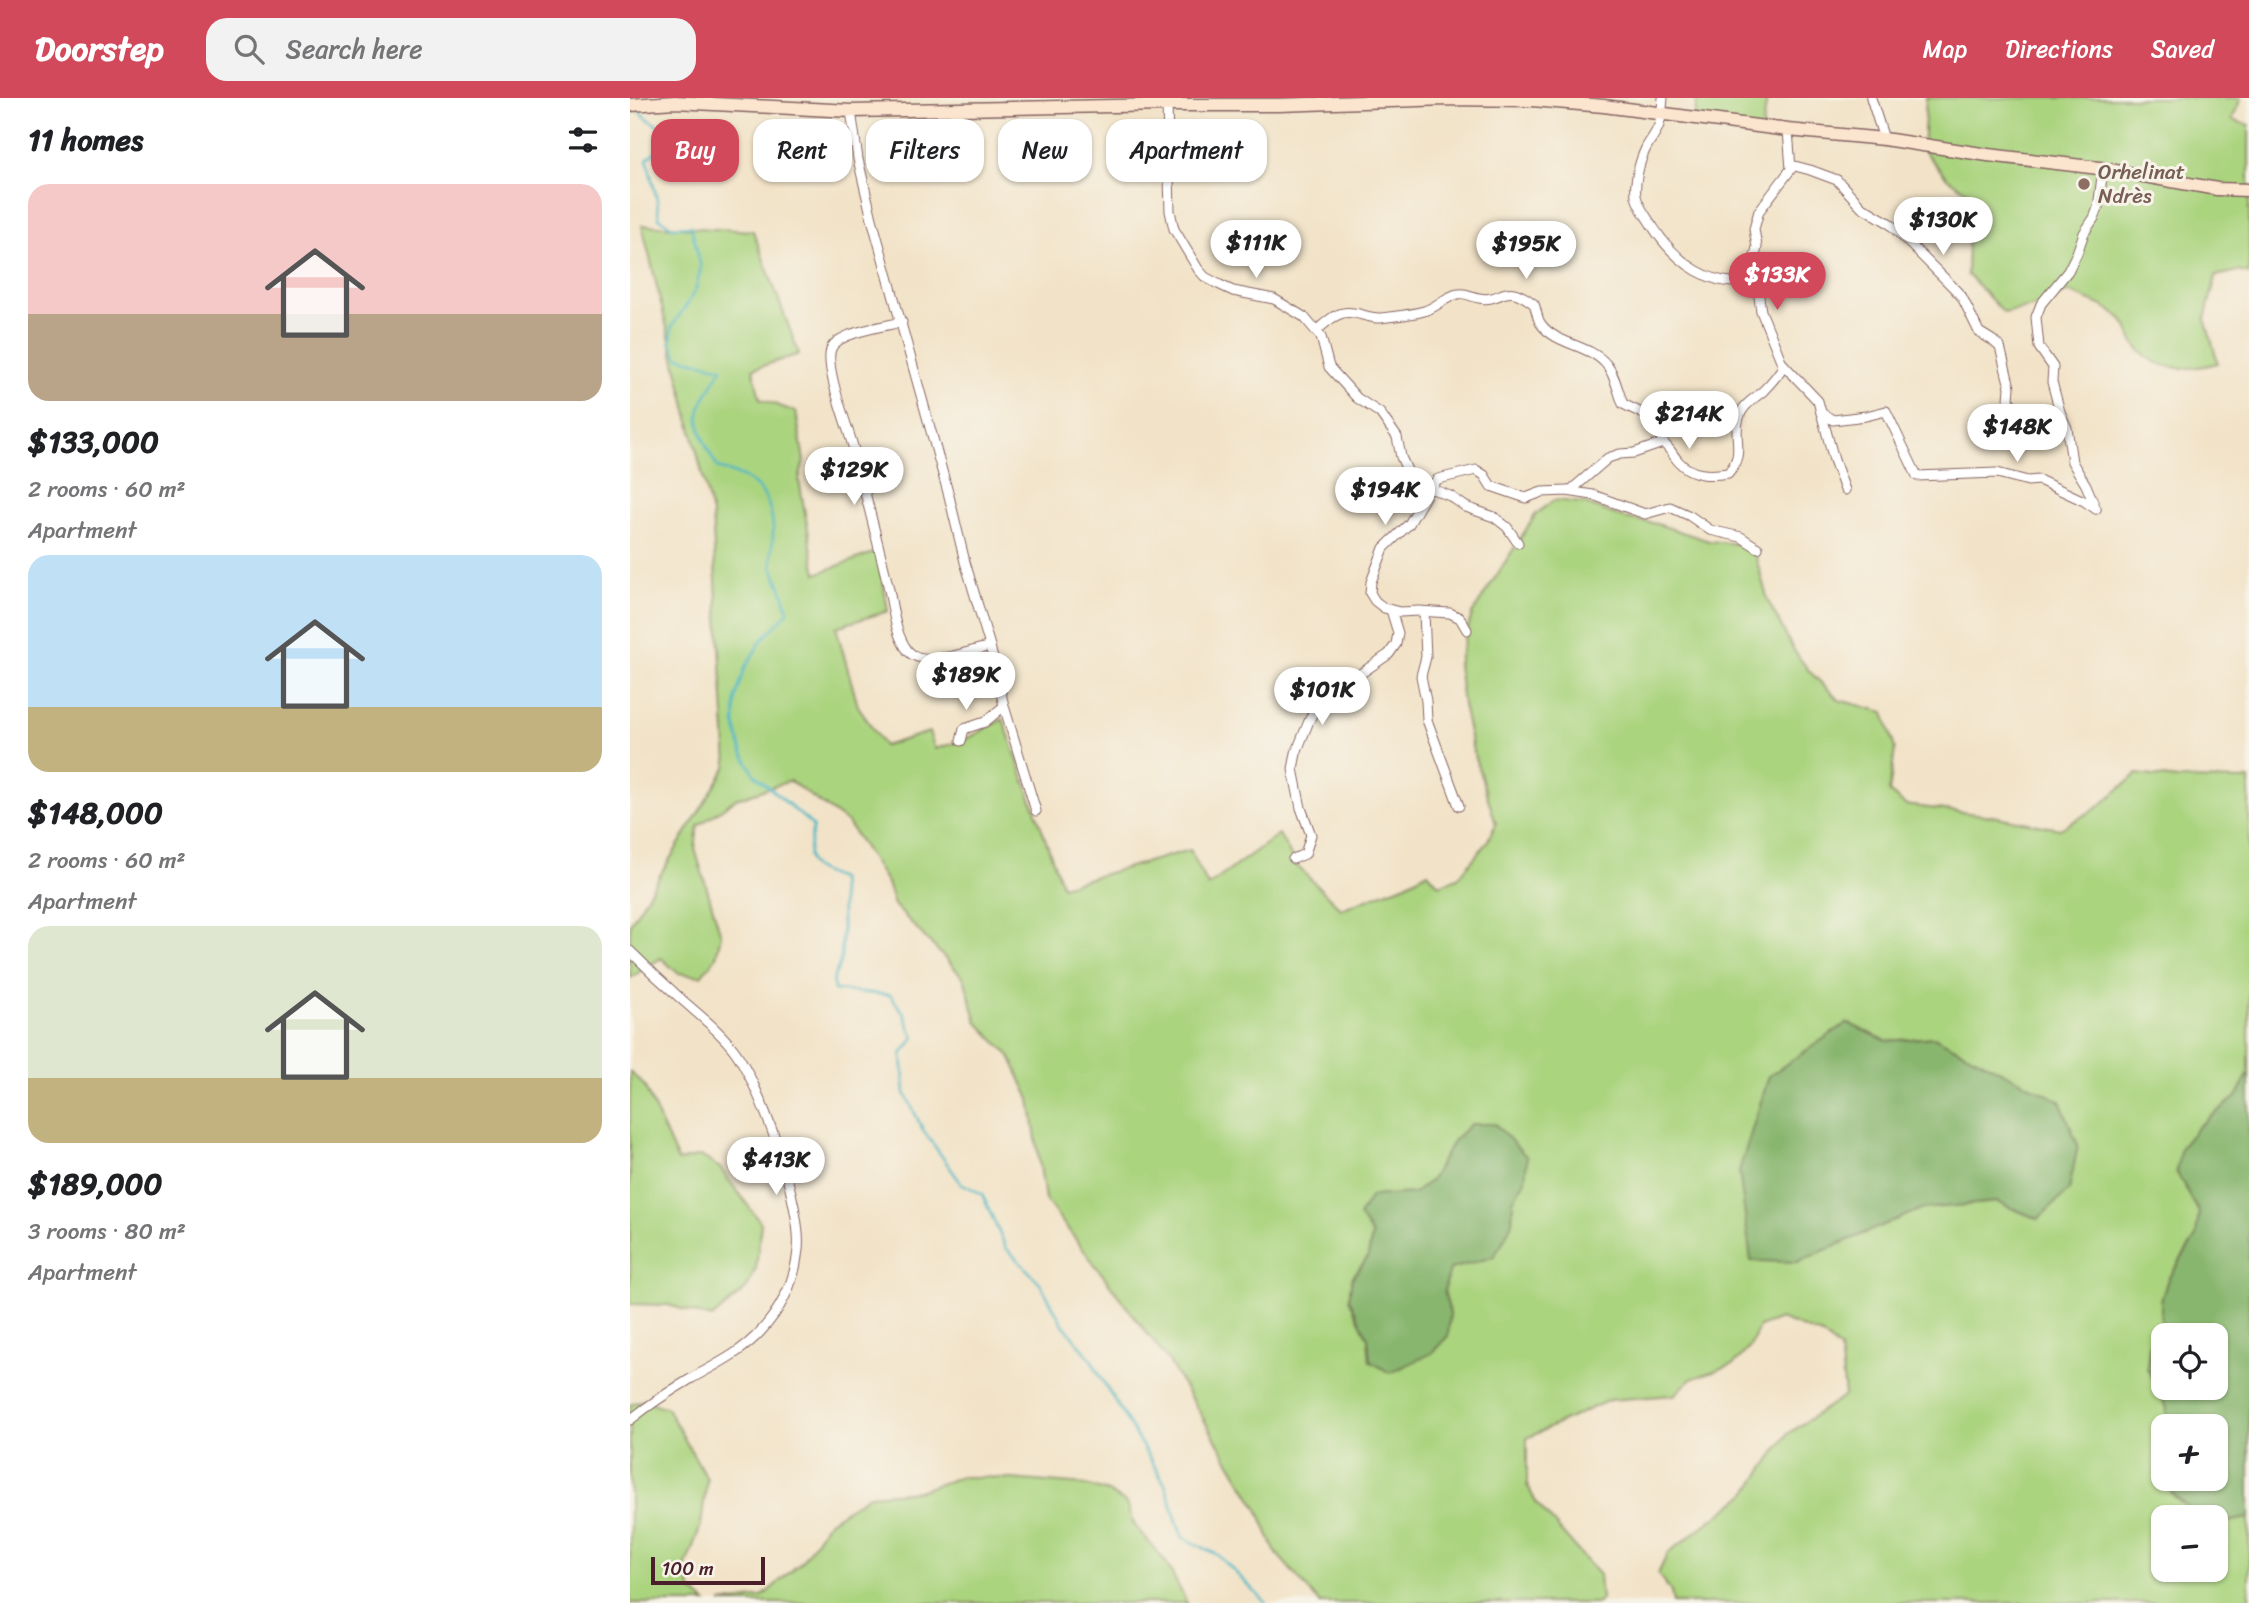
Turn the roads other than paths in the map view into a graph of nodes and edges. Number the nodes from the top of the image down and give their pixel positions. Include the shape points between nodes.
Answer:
1 (1662, 98) edge
2 (1871, 98) edge
3 (1499, 99) edge
4 (725, 101) edge
5 (630, 105) edge
6 (1167, 105) junction
7 (851, 111) junction
8 (1661, 114) junction
9 (1788, 130) junction
10 (1884, 139) junction
11 (1791, 165) junction
12 (2103, 169) junction
13 (2249, 190) edge
14 (1758, 280) junction
15 (902, 323) junction
16 (1316, 331) junction
17 (1784, 365) junction
18 (2060, 412) junction
19 (1821, 413) junction
20 (1663, 443) junction
21 (1430, 488) junction
22 (1845, 490) dead end
23 (1570, 491) junction
24 (1518, 543) dead end
25 (1758, 548) dead end
26 (1391, 610) junction
27 (1424, 611) junction
28 (1467, 630) dead end
29 (990, 646) junction
30 (1004, 706) junction
31 (961, 741) dead end
32 (1459, 806) dead end
33 (1036, 811) dead end
34 (1293, 859) dead end
35 (630, 951) edge
36 (630, 1420) edge

1 - 8 street
2 - 10 street
3 - 6 main road
3 - 8 main road
4 - 5 main road
4 - 7 main road
6 - 7 main road
6 - 16 street via 1170,211 1174,229 1191,259 1212,281 1233,291 1274,299 1304,317
7 - 15 street via 872,219
8 - 9 main road
8 - 14 street via 1639,169 1636,195 1641,208 1662,241 1688,267 1734,284
9 - 10 main road
9 - 11 street
10 - 12 main road
11 - 14 street via 1759,211 1754,229
11 - 18 street via 1837,180 1862,207 1889,223 1952,286 1979,332 2000,347 2013,406
12 - 13 main road via 2181,184
12 - 18 street via 2094,218 2068,271 2036,317 2039,347 2053,367
14 - 17 street via 1761,311
15 - 29 street
15 - 29 street via 845,337 836,342 829,356 896,625 909,652 921,659
16 - 20 street via 1341,313 1378,318 1424,311 1455,294 1479,299 1515,292 1534,304 1549,334 1589,351 1609,367 1623,404 1656,420
16 - 21 street via 1329,367 1357,398 1380,413 1397,437 1410,477
17 - 19 street via 1818,401
17 - 20 street via 1740,412 1739,450 1728,473 1690,471
18 - 19 street via 2073,462 2096,509 2039,480 1997,473 1917,476 1886,411 1833,419
19 - 22 street
20 - 23 street via 1608,458
21 - 23 street via 1438,479 1476,470 1492,486 1526,498
21 - 24 street via 1494,517
21 - 26 street via 1409,524 1384,548 1371,582 1370,593
23 - 25 street via 1645,514 1670,507 1710,530 1741,537
26 - 27 street
26 - 34 street via 1398,633 1389,654 1319,700 1308,721 1293,769 1311,835 1305,853
27 - 28 street via 1460,618
27 - 32 street via 1426,657 1421,676 1427,720
29 - 30 street
30 - 31 street via 985,722 964,729
30 - 33 street
35 - 36 street via 731,1046 747,1070 786,1178 799,1248 789,1288 762,1331 730,1357

